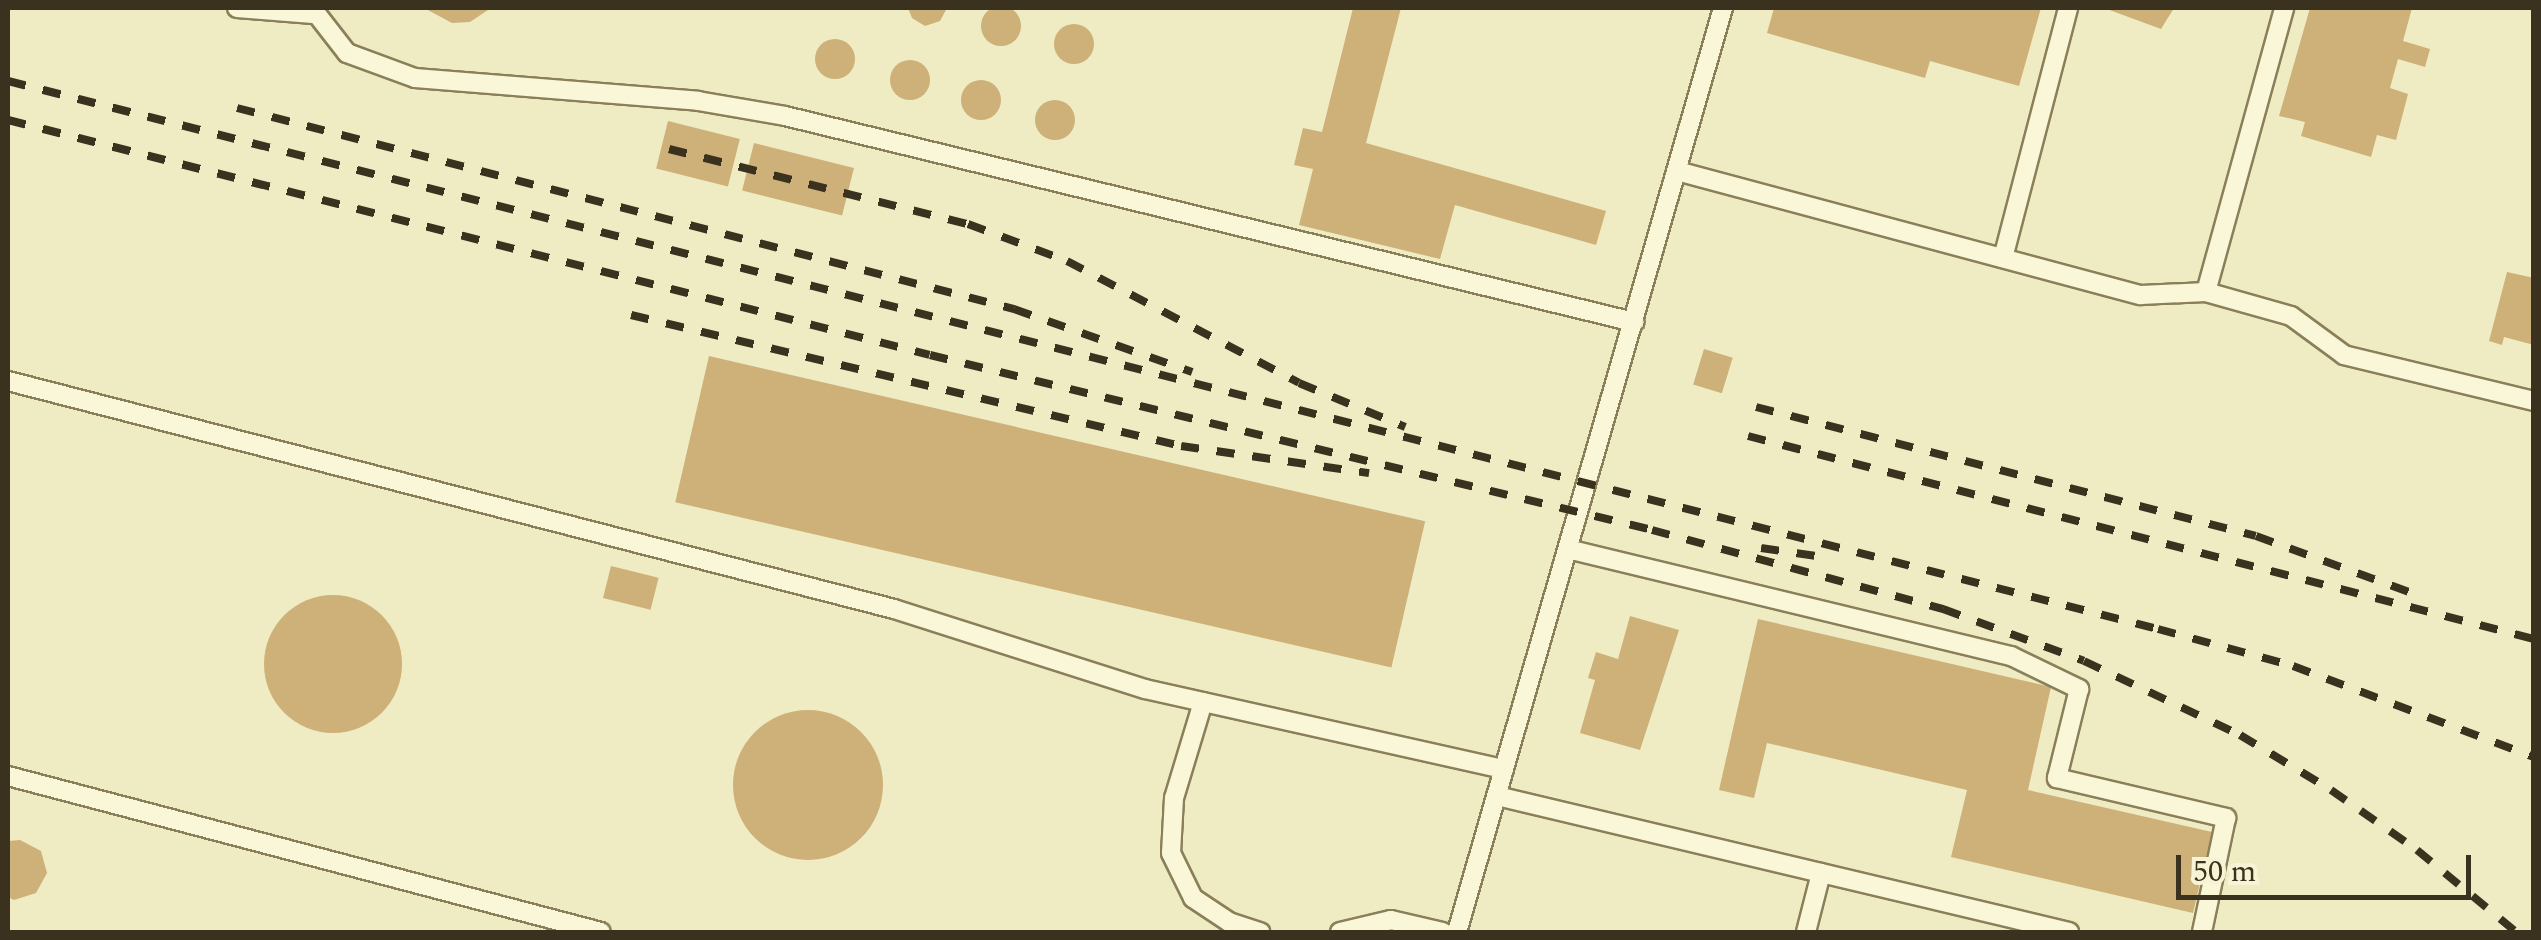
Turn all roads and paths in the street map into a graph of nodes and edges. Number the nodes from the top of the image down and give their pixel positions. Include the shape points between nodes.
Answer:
1 (237, 8) edge
2 (1723, 8) edge
3 (2068, 8) edge
4 (2284, 8) edge
5 (312, 11) edge
6 (1677, 171) junction
7 (2003, 258) junction
8 (2206, 292) junction
9 (1634, 322) junction
10 (8, 381) edge
11 (2534, 402) edge
12 (1568, 549) junction
13 (1202, 702) junction
14 (1504, 770) junction
15 (8, 776) edge
16 (1497, 796) junction
17 (1821, 873) junction
18 (601, 932) edge
19 (1260, 932) edge
20 (1340, 932) edge
21 (1443, 932) edge
22 (1457, 932) edge
23 (1806, 932) edge
24 (2069, 932) edge
25 (2202, 932) edge

1 - 5 lane
2 - 6 lane
3 - 7 lane
4 - 8 lane
5 - 9 lane via 347,53 416,78 698,101 785,116
6 - 7 lane
6 - 9 lane
7 - 8 lane via 2141,295
8 - 11 lane via 2290,316 2344,355
9 - 12 lane
10 - 13 lane via 894,609
12 - 14 lane
12 - 25 lane via 2011,656 2079,690 2057,778 2226,818
13 - 14 lane
13 - 19 lane via 1174,798 1171,853 1193,898 1228,922
14 - 16 lane
15 - 18 lane
16 - 17 lane
16 - 22 lane
17 - 23 lane
17 - 24 lane
20 - 21 lane via 1391,920

